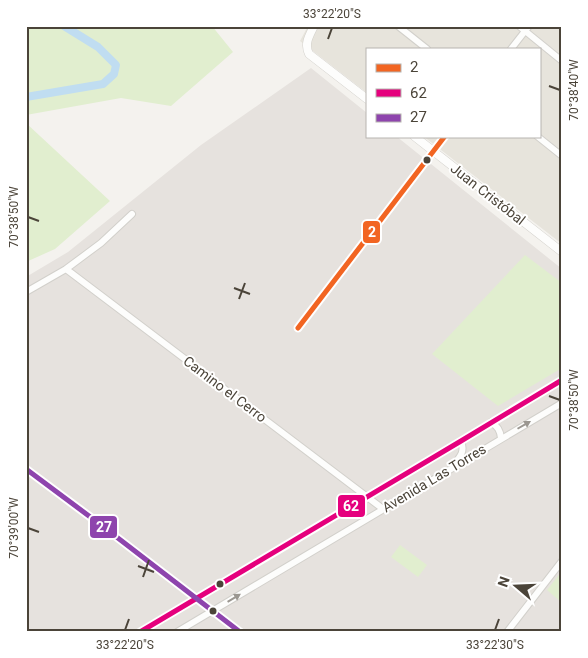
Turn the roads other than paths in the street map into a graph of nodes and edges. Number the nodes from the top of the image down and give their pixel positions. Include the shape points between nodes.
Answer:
1 (314, 26) edge
2 (398, 26) edge
3 (524, 28) edge
4 (426, 48) edge
5 (512, 48) edge
6 (562, 60) edge
7 (366, 98) edge
8 (417, 138) edge
9 (444, 138) edge
10 (540, 138) edge
11 (434, 151) junction
12 (562, 156) edge
13 (132, 214) dead end
14 (562, 252) edge
15 (66, 268) junction
16 (26, 292) edge
17 (298, 328) dead end
18 (562, 380) edge
19 (562, 403) edge
20 (491, 422) junction
21 (501, 438) junction
22 (461, 441) junction
23 (26, 469) edge
24 (450, 469) junction
25 (366, 496) junction
26 (383, 509) junction
27 (562, 561) edge
28 (196, 598) junction
29 (212, 611) junction
30 (140, 632) edge
31 (177, 632) edge
32 (240, 632) edge
33 (507, 632) edge

1 - 7 street via 307,42 309,54
2 - 4 street
3 - 5 street
3 - 6 street
8 - 11 street, Juan Cristóbal
9 - 11 street
10 - 12 street
11 - 14 street, Juan Cristóbal
11 - 17 street
13 - 15 street via 101,243
15 - 16 street
15 - 25 street, Camino el Cerro
18 - 20 street, Avenida Las Torres
21 -> 19 street, Avenida Las Torres
20 - 21 street via 500,430
20 - 22 street, Avenida Las Torres
21 - 24 street, Avenida Las Torres
22 - 24 street via 464,447
22 - 25 street, Avenida Las Torres
23 - 28 street
24 - 26 street, Avenida Las Torres
25 - 26 street, Camino el Cerro
25 - 28 street, Avenida Las Torres
29 -> 26 street, Avenida Las Torres
27 - 33 street
28 - 29 street
28 - 30 street, Avenida Las Torres
29 - 31 street, Avenida Las Torres
29 - 32 street

